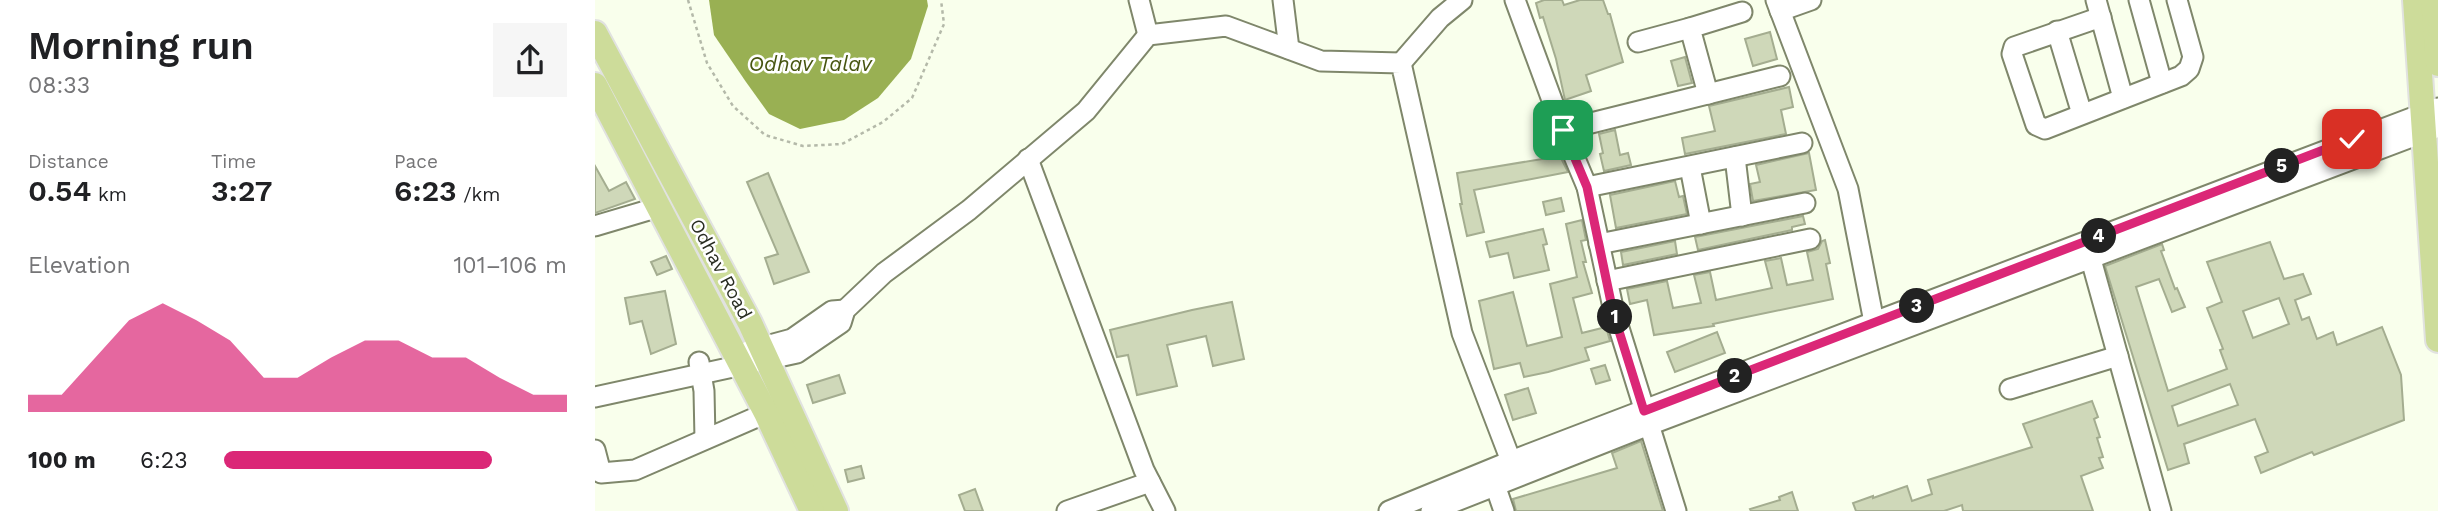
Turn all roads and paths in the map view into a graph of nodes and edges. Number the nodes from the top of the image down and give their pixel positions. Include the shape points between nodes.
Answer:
1 (688, 0) edge
2 (941, 0) edge
3 (1139, 0) edge
4 (1283, 0) edge
5 (1462, 0) edge
6 (1515, 0) edge
7 (1811, 0) edge
8 (2139, 0) edge
9 (2177, 0) edge
10 (2415, 0) edge
11 (2433, 0) edge
12 (1778, 5) edge
13 (2098, 8) edge
14 (1742, 12) dead end
15 (1690, 28) junction
16 (2057, 31) junction
17 (595, 33) edge
18 (1147, 35) junction
19 (1638, 42) dead end
20 (1289, 49) junction
21 (1401, 63) junction
22 (2438, 64) edge
23 (1780, 76) dead end
24 (2162, 83) junction
25 (597, 92) edge
26 (1708, 94) junction
27 (2123, 98) junction
28 (2082, 114) junction
29 (2431, 120) edge
30 (1563, 130) junction
31 (1802, 144) dead end
32 (1735, 157) junction
33 (1028, 159) junction
34 (1690, 167) junction
35 (1587, 187) junction
36 (1805, 203) dead end
37 (659, 207) junction
38 (1742, 216) junction
39 (1701, 224) junction
40 (595, 226) edge
41 (1810, 239) dead end
42 (1599, 244) junction
43 (2088, 249) junction
44 (1607, 281) junction
45 (1874, 322) junction
46 (2438, 340) edge
47 (765, 354) junction
48 (2118, 356) junction
49 (739, 360) junction
50 (700, 368) junction
51 (595, 385) edge
52 (2010, 389) dead end
53 (595, 397) edge
54 (766, 413) junction
55 (1646, 418) junction
56 (705, 439) junction
57 (595, 450) edge
58 (1511, 461) junction
59 (1150, 482) junction
60 (1495, 485) junction
61 (812, 511) edge
62 (836, 511) edge
63 (1067, 511) edge
64 (1165, 511) edge
65 (1389, 511) edge
66 (1431, 511) edge
67 (1504, 511) edge
68 (1676, 511) edge
69 (2161, 511) edge

1 - 2 path via 707,62 733,106 765,135 803,146 842,144 883,122 912,98 944,24
3 - 18 street
4 - 20 street
5 - 21 street
6 - 30 street
7 - 12 street
8 - 24 street
9 - 24 street via 2193,57 2181,76
10 - 29 main road
11 - 22 main road
12 - 45 street via 1848,189
13 - 16 street
13 - 27 street
14 - 15 street
15 - 19 street
15 - 26 street
16 - 28 street
16 - 28 street via 2014,47 2012,54 2036,125 2045,128
17 - 47 main road, Odhav Road
18 - 20 street via 1226,26
18 - 33 street via 1086,111
20 - 21 street via 1321,61
21 - 58 street via 1462,333
23 - 26 street
24 - 27 street
25 - 37 main road, Odhav Road
26 - 30 street
27 - 28 street
29 - 43 street
29 - 46 main road
30 - 35 street
31 - 32 street
32 - 34 street
32 - 38 street
33 - 47 street via 884,273 845,310 832,311
33 - 59 street
34 - 35 street
34 - 39 street
35 - 42 street
36 - 38 street
37 - 40 street
37 - 49 main road, Odhav Road
38 - 39 street
39 - 42 street
41 - 44 street
42 - 44 street
43 - 45 street
43 - 48 street
43 - 55 street
44 - 55 street
45 - 55 street
47 - 49 street
47 - 62 main road, Odhav Road
48 - 52 street
48 - 69 street
49 - 50 street
49 - 54 main road, Odhav Road
50 - 51 street
50 - 53 street
50 - 56 street
54 - 56 street
54 - 61 main road, Odhav Road
55 - 58 street
55 - 60 street
55 - 68 street
56 - 57 street via 635,470 601,473
58 - 65 street
59 - 63 street
59 - 64 street
60 - 66 street
60 - 67 street

